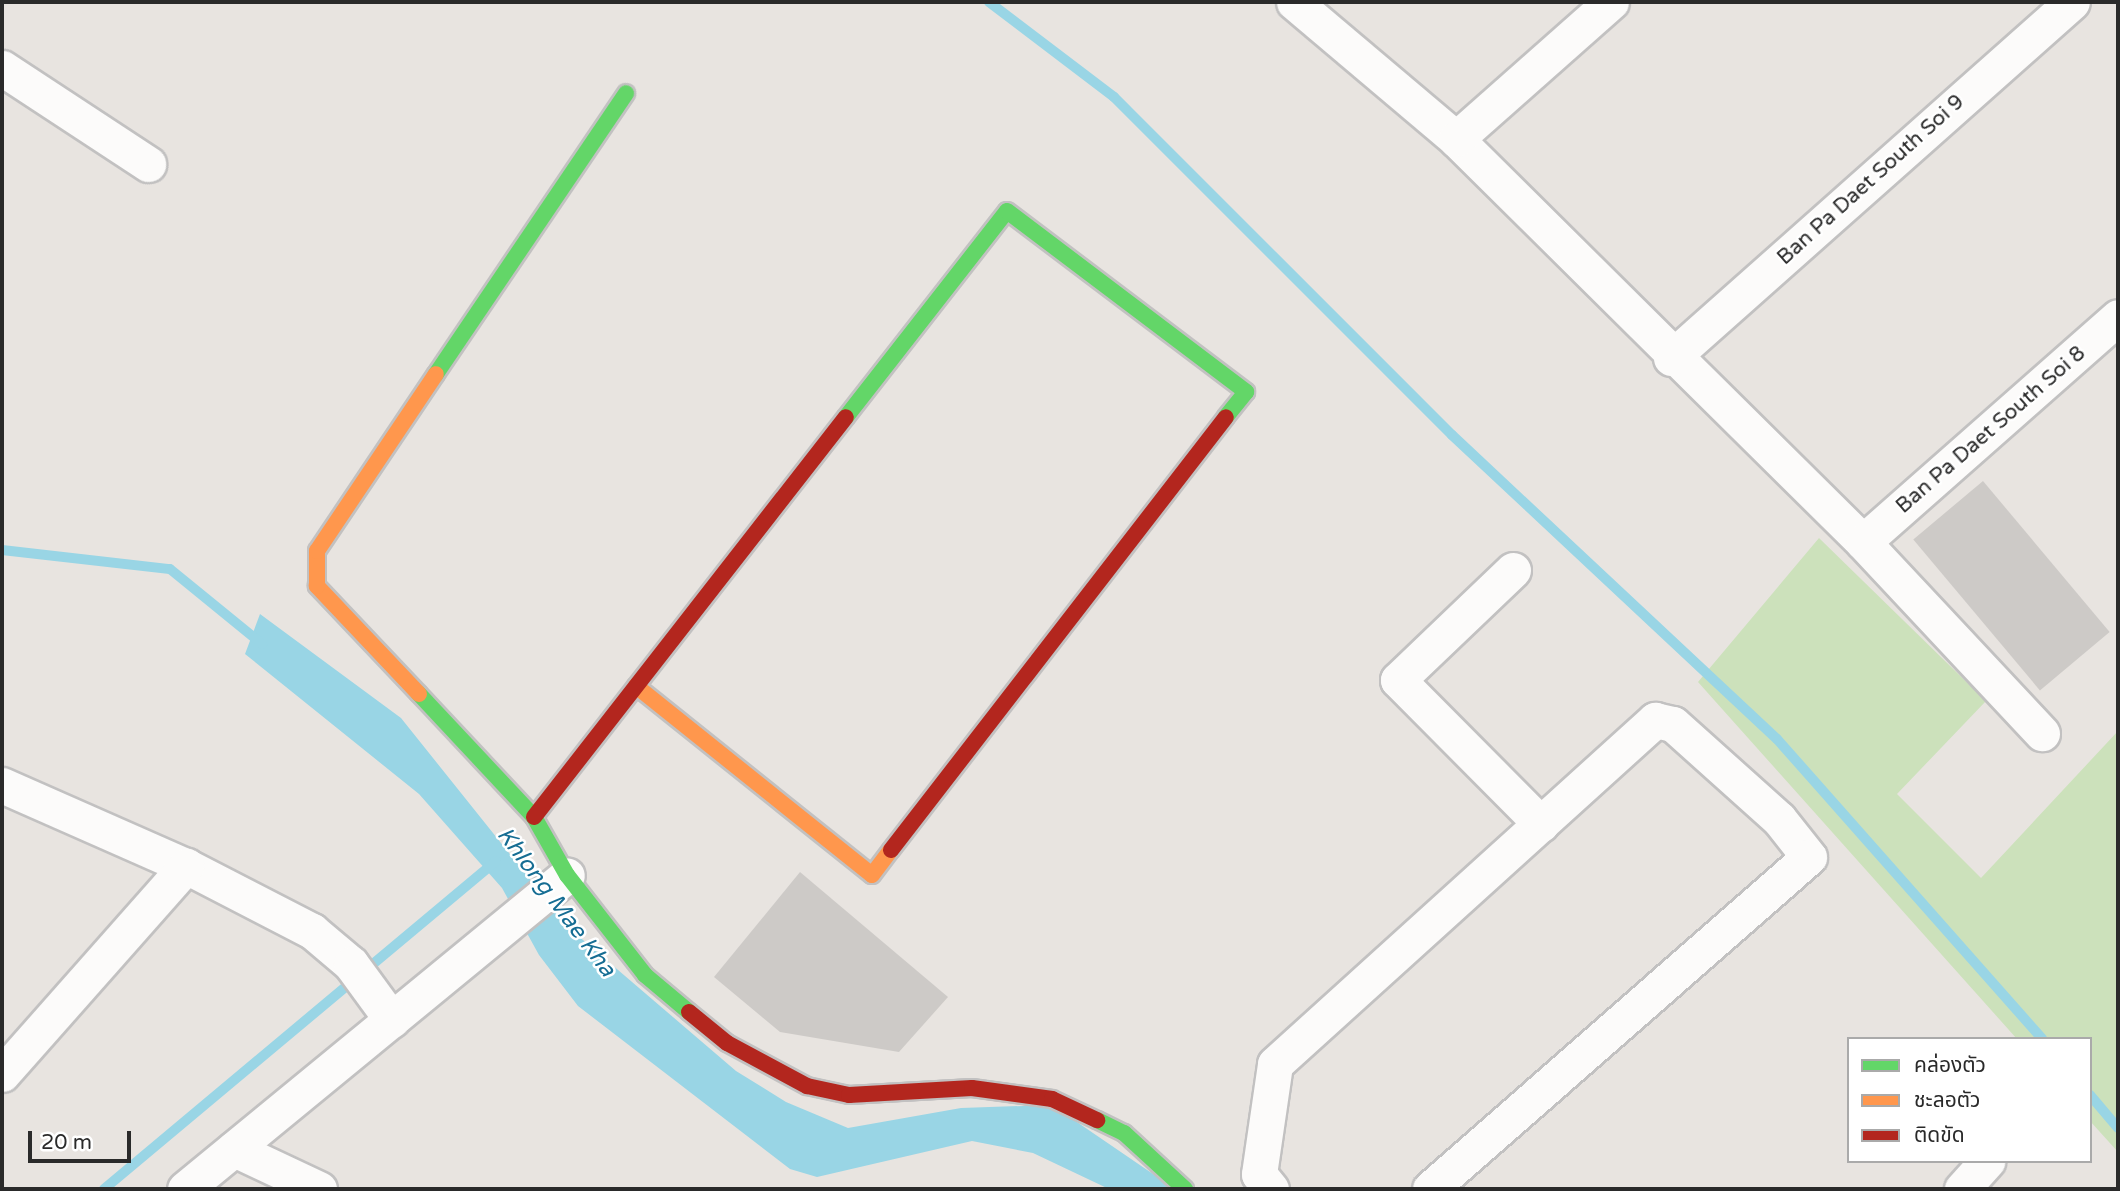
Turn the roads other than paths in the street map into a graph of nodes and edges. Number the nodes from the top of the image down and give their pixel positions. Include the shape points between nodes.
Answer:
1 (1294, 2) edge
2 (1611, 2) edge
3 (2072, 2) edge
4 (2, 68) edge
5 (626, 93) dead end
6 (1455, 139) junction
7 (148, 164) dead end
8 (2118, 317) edge
9 (1671, 358) junction
10 (1863, 542) junction
11 (1513, 570) dead end
12 (636, 686) junction
13 (2042, 733) dead end
14 (2, 785) edge
15 (534, 817) junction
16 (1541, 824) junction
17 (186, 866) junction
18 (567, 875) junction
19 (392, 1020) junction
20 (2, 1074) edge
21 (234, 1149) junction
22 (1985, 1163) edge
23 (185, 1189) edge
24 (318, 1189) edge
25 (1185, 1189) edge
26 (1271, 1189) edge
27 (1430, 1189) edge
28 (1962, 1189) edge

1 - 6 street
2 - 6 street
3 - 9 street, Ban Pa Daet South Soi 9
4 - 7 street
5 - 15 street via 397,426 317,551 314,568 317,586
6 - 9 street
8 - 10 street, Ban Pa Daet South Soi 8
9 - 10 street
10 - 13 street
11 - 16 street via 1398,680
12 - 12 street via 1007,211 1246,393 873,875
12 - 15 street
14 - 17 street
15 - 18 street
16 - 26 street via 1275,1064 1259,1174
16 - 27 street via 1655,720 1673,724 1779,818 1810,857
17 - 19 street via 312,931 361,977
17 - 20 street
18 - 19 street
18 - 25 street via 645,975 727,1043 769,1069 807,1086 849,1095 972,1088 1052,1099 1124,1133
19 - 21 street
21 - 23 street
21 - 24 street
22 - 28 street

